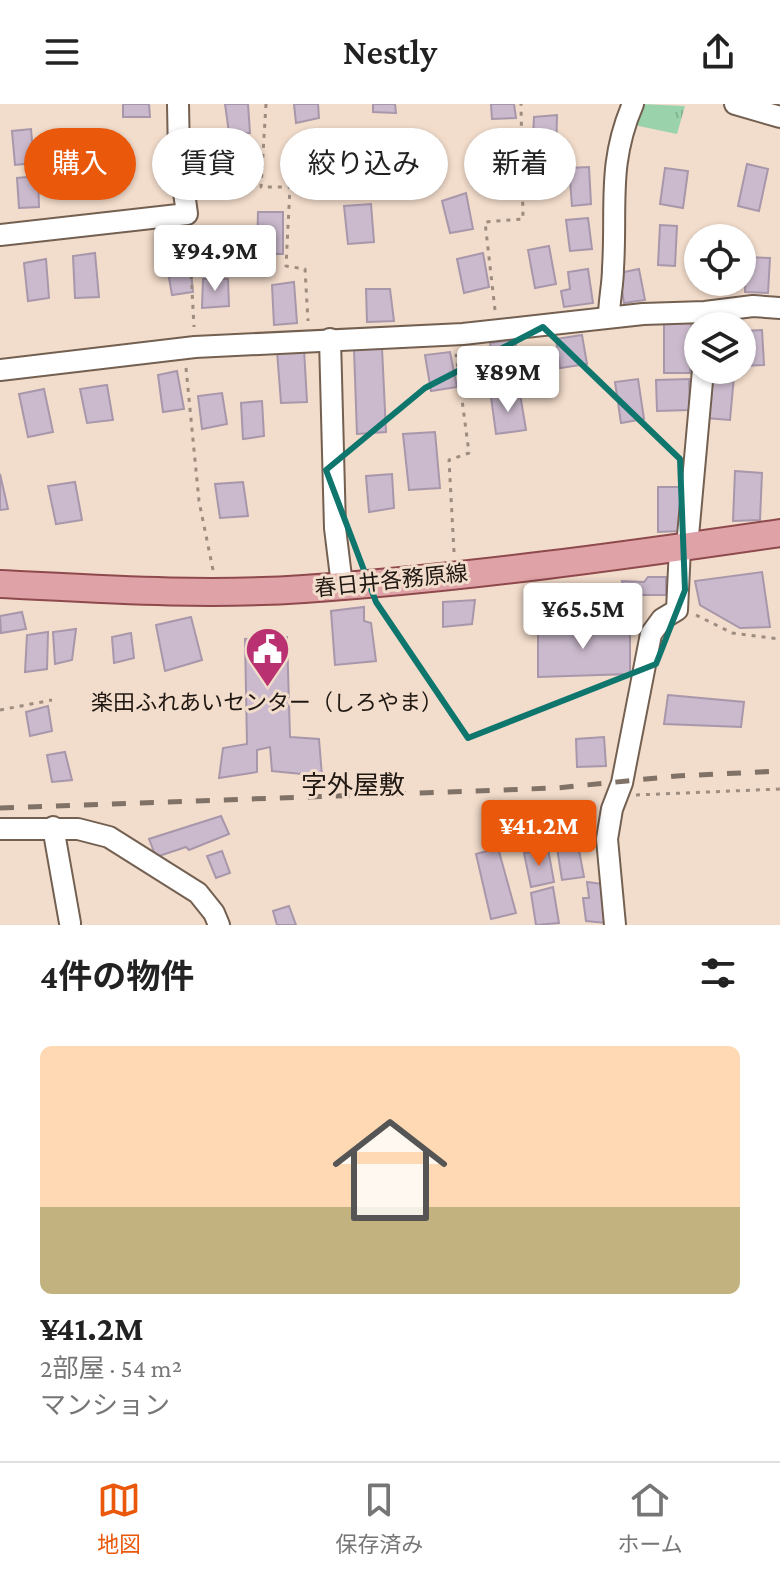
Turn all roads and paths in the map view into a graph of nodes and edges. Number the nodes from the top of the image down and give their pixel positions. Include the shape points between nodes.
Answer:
1 (178, 104) edge
2 (266, 104) edge
3 (521, 104) edge
4 (633, 104) edge
5 (735, 104) edge
6 (780, 117) edge
7 (187, 214) junction
8 (0, 235) edge
9 (780, 308) edge
10 (731, 312) edge
11 (684, 315) edge
12 (609, 317) junction
13 (497, 330) junction
14 (454, 334) junction
15 (330, 339) junction
16 (309, 341) junction
17 (189, 347) junction
18 (0, 370) edge
19 (701, 384) edge
20 (780, 533) edge
21 (683, 547) junction
22 (213, 573) dead end
23 (456, 574) junction
24 (0, 584) edge
25 (342, 585) junction
26 (677, 610) junction
27 (780, 639) edge
28 (52, 700) dead end
29 (0, 710) edge
30 (780, 789) edge
31 (619, 795) junction
32 (53, 827) junction
33 (0, 829) edge
34 (70, 923) edge
35 (219, 925) edge
36 (615, 925) edge

1 - 7 street
2 - 16 path via 261,187 290,187 286,266 305,269
3 - 13 path via 523,219 485,222
4 - 12 street via 614,172
5 - 6 street
7 - 8 street
7 - 17 path
9 - 10 street via 753,306
11 - 12 street
12 - 13 street
13 - 14 street
14 - 15 street
14 - 23 path via 469,453 449,460
15 - 16 street
15 - 25 street via 335,528
16 - 17 street
17 - 18 street
17 - 22 path via 199,501
19 - 21 street
20 - 21 main road, 春日井各務原線
21 - 23 main road, 春日井各務原線
21 - 26 street
23 - 25 main road, 春日井各務原線
24 - 25 main road, 春日井各務原線 via 191,591
26 - 27 path via 732,633
26 - 31 street via 651,634
28 - 29 path
30 - 31 path
31 - 36 street via 607,839
32 - 33 street
32 - 34 street
32 - 35 street via 109,837 198,893

